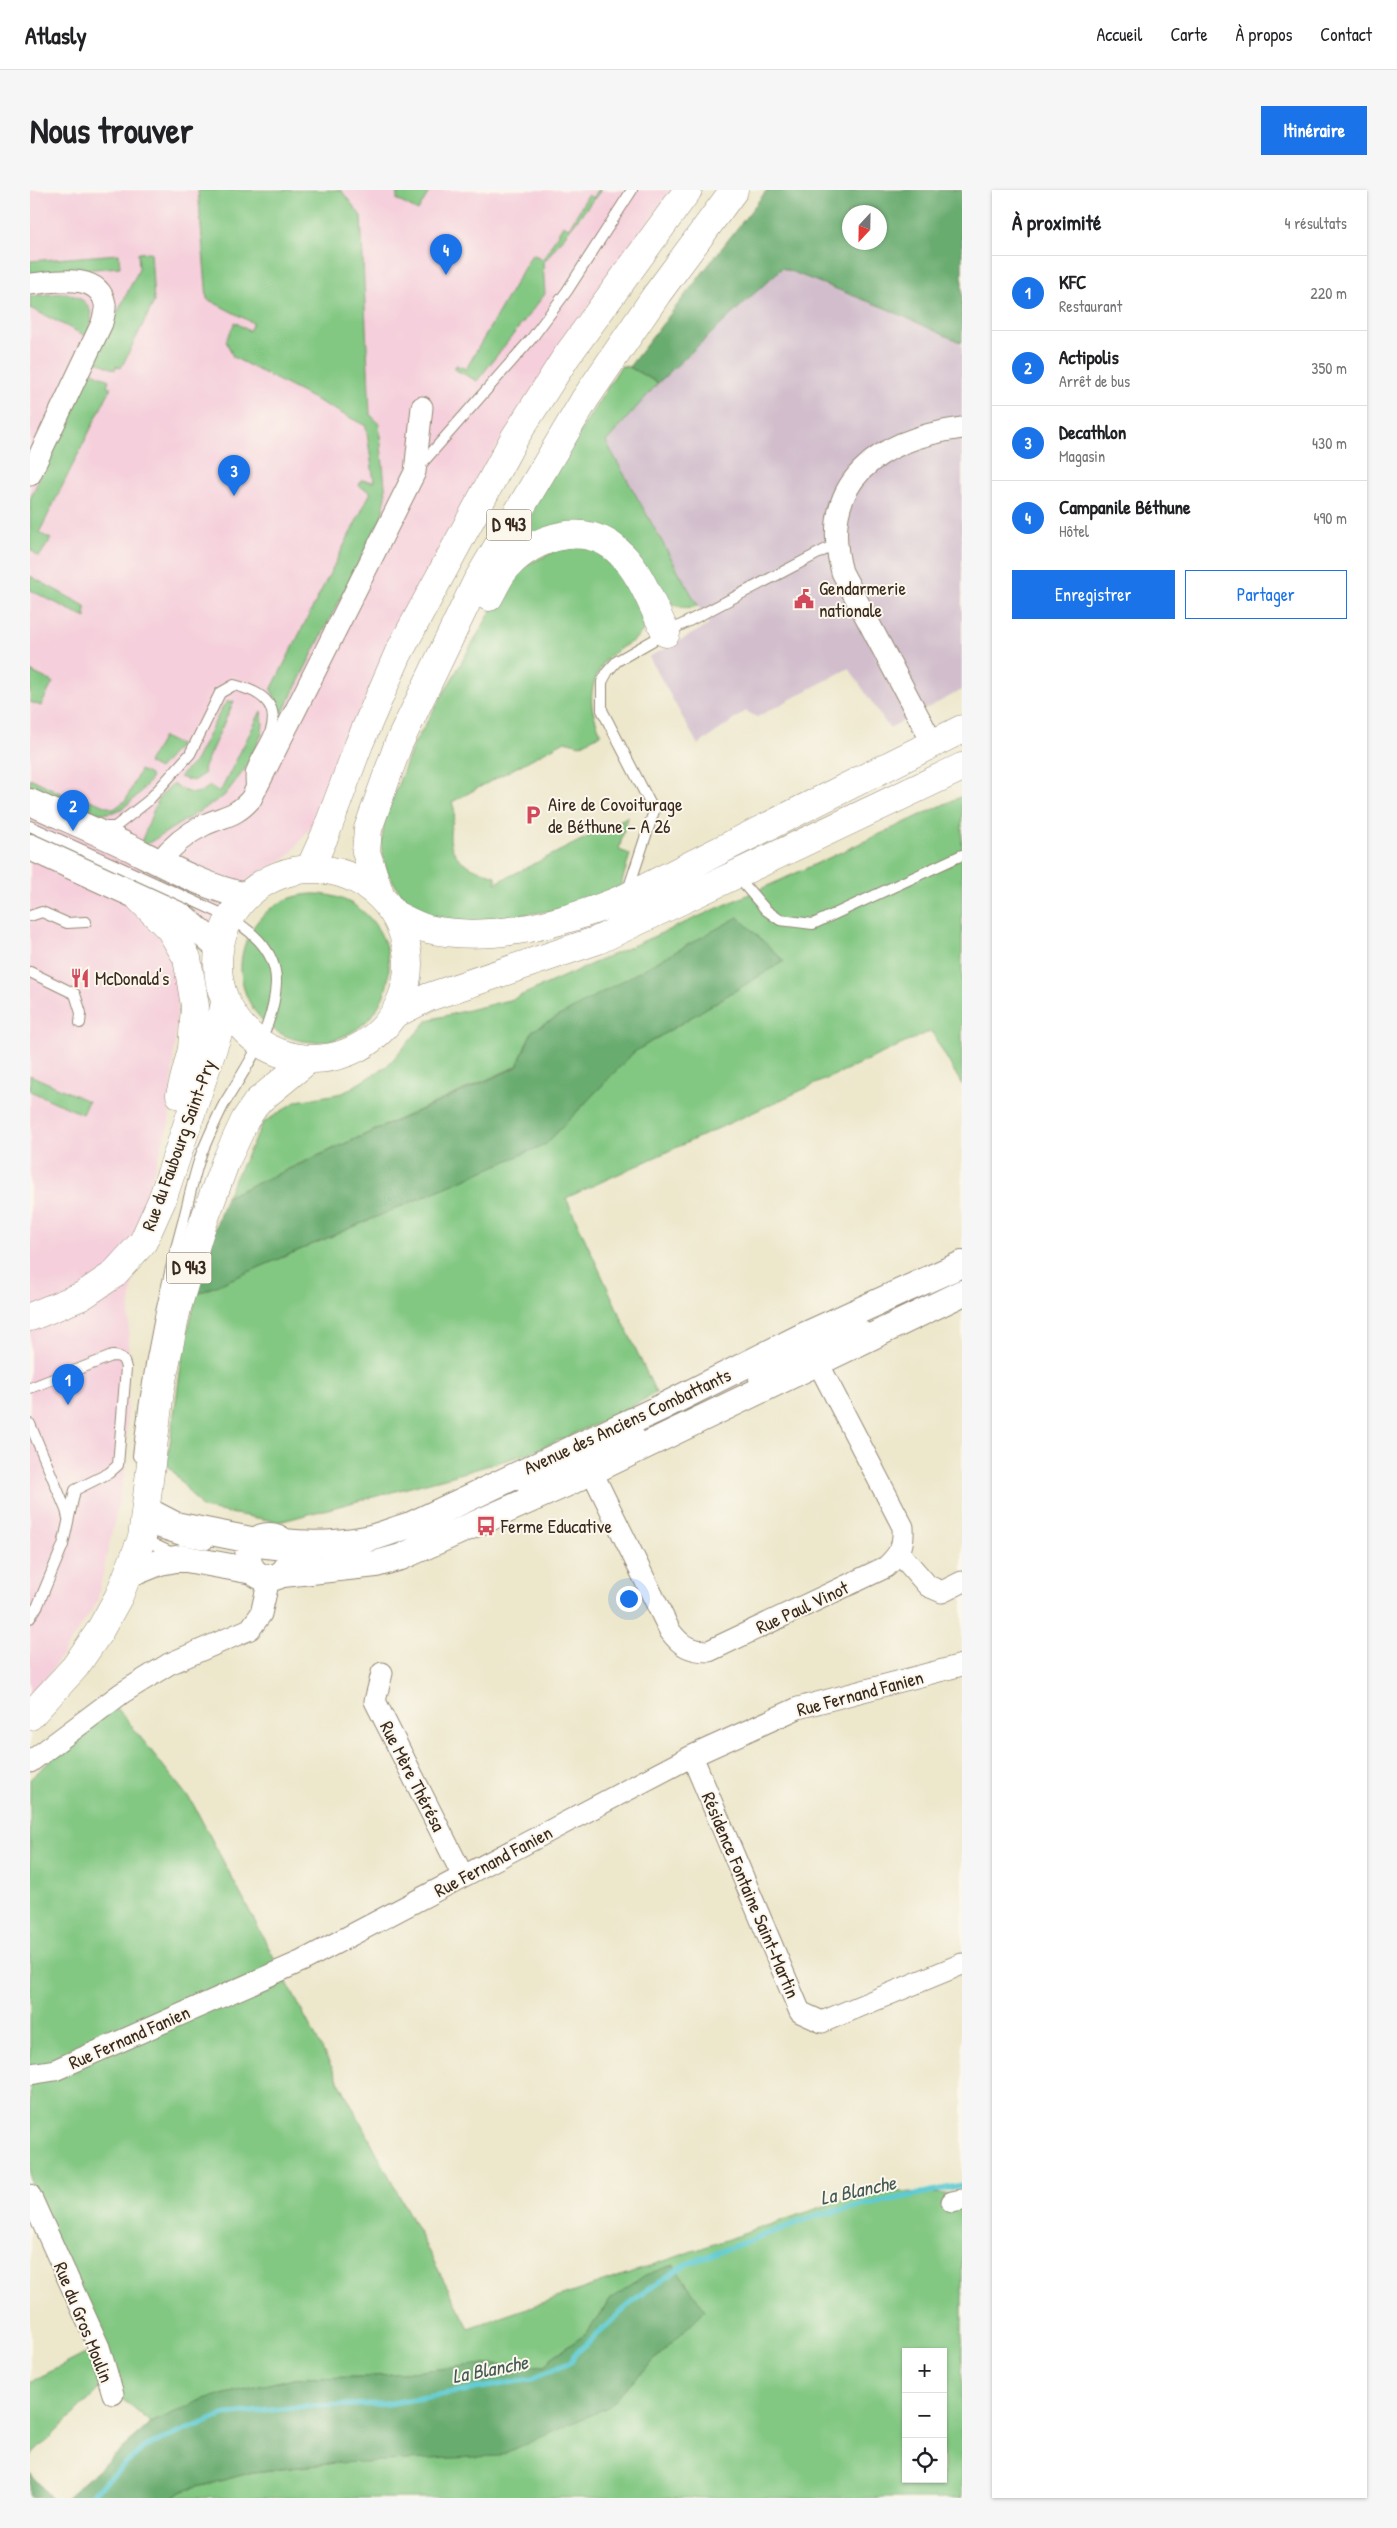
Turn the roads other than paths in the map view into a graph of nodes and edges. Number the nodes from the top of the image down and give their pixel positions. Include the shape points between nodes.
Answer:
1 (632, 190) edge
2 (688, 190) edge
3 (734, 190) edge
4 (30, 284) edge
5 (422, 407) dead end
6 (962, 428) edge
7 (414, 472) junction
8 (30, 475) edge
9 (836, 544) junction
10 (666, 633) junction
11 (425, 687) junction
12 (962, 729) edge
13 (933, 744) junction
14 (962, 767) edge
15 (251, 799) junction
16 (30, 802) edge
17 (30, 826) edge
18 (90, 828) junction
19 (36, 855) edge
20 (962, 855) edge
21 (159, 862) junction
22 (310, 868) junction
23 (735, 874) junction
24 (246, 896) junction
25 (625, 898) junction
26 (140, 899) junction
27 (388, 905) junction
28 (30, 916) edge
29 (230, 917) junction
30 (86, 922) dead end
31 (219, 948) junction
32 (30, 972) edge
33 (225, 1002) junction
34 (395, 1014) junction
35 (80, 1023) dead end
36 (261, 1044) junction
37 (308, 1060) junction
38 (169, 1178) junction
39 (962, 1264) edge
40 (962, 1293) edge
41 (893, 1314) dead end
42 (30, 1317) edge
43 (817, 1361) junction
44 (742, 1385) dead end
45 (30, 1388) edge
46 (30, 1424) edge
47 (645, 1432) dead end
48 (137, 1468) dead end
49 (592, 1472) junction
50 (517, 1492) dead end
51 (494, 1504) dead end
52 (139, 1524) junction
53 (67, 1532) junction
54 (214, 1546) dead end
55 (900, 1554) junction
56 (181, 1558) junction
57 (266, 1558) junction
58 (128, 1575) junction
59 (962, 1582) edge
60 (30, 1618) edge
61 (962, 1665) edge
62 (382, 1673) dead end
63 (31, 1715) edge
64 (692, 1756) junction
65 (30, 1762) edge
66 (463, 1876) junction
67 (962, 1964) edge
68 (30, 2074) edge
69 (30, 2195) edge
70 (113, 2394) dead end

1 - 7 lane via 568,291 532,338
2 - 22 main road, D 943 via 566,357 515,437 398,654
3 - 11 main road, D 943 via 585,399 476,583
4 - 8 street via 88,283 100,292 105,305 102,323
5 - 7 street
6 - 9 street via 933,433 888,450 856,475 845,491 838,511
7 - 15 street
9 - 10 lane
9 - 13 street via 842,572 851,591
10 - 11 main road via 636,574 621,553 595,538 563,534 538,543 505,569 479,616
10 - 25 lane via 617,661 602,682 602,710 654,811
11 - 27 main road, D 943 via 398,745 368,829 366,852
12 - 13 main road
13 - 25 main road
14 - 23 main road
15 - 18 lane via 250,773 271,732 273,720 270,704 254,690 234,685 220,693 190,754 148,801 115,827
15 - 21 street via 239,812 203,825 173,845
16 - 18 street
17 - 29 lane
18 - 21 street
19 - 26 street
20 - 23 lane via 812,924 780,920 766,910
21 - 24 street via 224,891
22 - 24 main road via 272,878
22 - 27 main road via 351,877
23 - 34 main road via 598,940 429,997
24 - 29 main road
25 - 27 main road via 596,911 554,922 490,933 452,933 426,928
26 - 31 street via 183,917
26 - 38 main road via 170,930 187,958 196,1006 192,1050 172,1129
27 - 34 main road via 406,939 409,965 406,990
28 - 30 lane via 42,912 67,923
29 - 31 main road
29 - 36 lane via 248,928 271,961 276,981
31 - 33 main road via 219,978
32 - 35 lane via 75,994 81,1013
33 - 36 main road via 235,1019
33 - 38 main road, Rue du Faubourg Saint-Pry / D 943 via 220,1027
34 - 37 main road via 379,1034 358,1049 334,1058
36 - 37 main road via 285,1055
36 - 48 lane via 223,1106 202,1154 161,1301 147,1379
37 - 52 main road, D 943 via 257,1102 224,1163 177,1308 160,1390
38 - 42 main road, Rue du Faubourg Saint-Pry / D 943 via 143,1242 113,1275 82,1296
39 - 57 street, Avenue des Anciens Combattants via 801,1337 664,1406 411,1525 368,1538 302,1544
40 - 43 street, Avenue des Anciens Combattants
41 - 44 lane via 840,1336
43 - 49 street, Avenue des Anciens Combattants
43 - 55 street via 902,1527 904,1542
45 - 53 lane via 112,1356 125,1360 118,1464 109,1473 75,1490
46 - 53 lane via 66,1510
47 - 50 lane
49 - 55 street, Rue Paul Vinot via 670,1631 679,1644 694,1651 709,1651 886,1568
49 - 57 street, Avenue des Anciens Combattants via 401,1557 367,1565
51 - 57 lane via 424,1537 371,1554 306,1560
52 - 54 lane via 181,1540
52 - 56 lane
52 - 57 street, Avenue des Anciens Combattants via 175,1525
52 - 58 main road, D 943
53 - 60 lane via 58,1561
55 - 59 street via 928,1586 942,1592
56 - 57 street, Avenue des Anciens Combattants
56 - 58 street, Avenue des Anciens Combattants via 160,1562
57 - 65 street via 261,1614 250,1629 169,1664 122,1693
58 - 63 main road, D 943 via 100,1632 75,1667
61 - 64 street, Rue Fernand Fanien via 798,1708
62 - 66 street, Rue Mère Thérésa via 375,1701
64 - 66 street, Rue Fernand Fanien
64 - 67 street, Résidence Fontaine Saint-Martin via 800,2012 822,2022
66 - 68 street, Rue Fernand Fanien via 302,1961 55,2070
69 - 70 street, Rue du Gros Moulin via 99,2347

